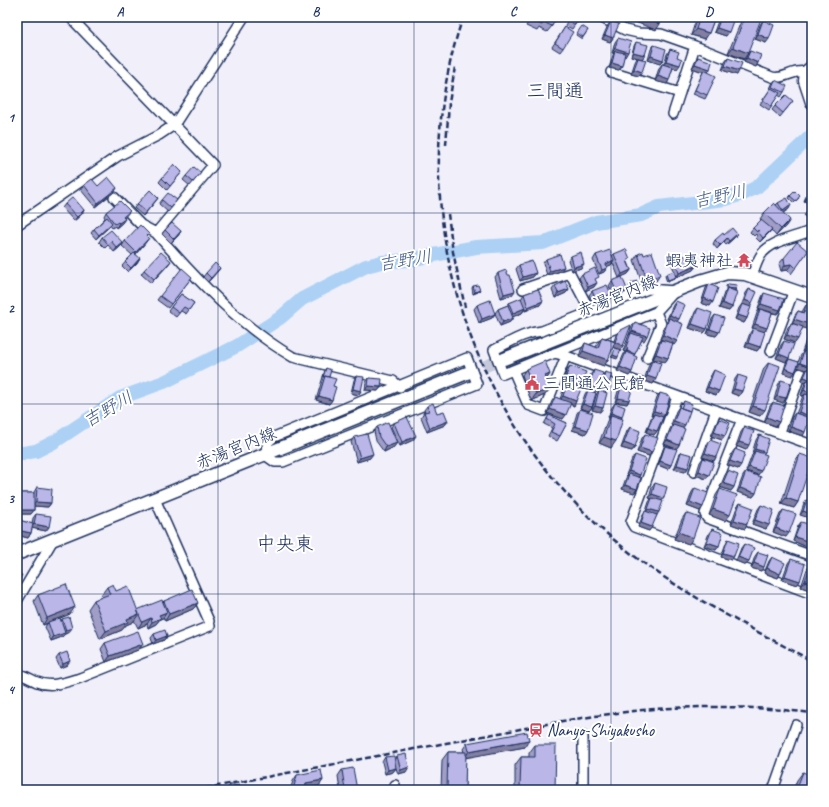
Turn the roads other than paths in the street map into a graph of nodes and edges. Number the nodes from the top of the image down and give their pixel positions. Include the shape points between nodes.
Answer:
1 (70, 17) edge
2 (244, 17) edge
3 (600, 17) edge
4 (695, 46) junction
5 (809, 70) edge
6 (611, 72) dead end
7 (680, 93) junction
8 (812, 102) edge
9 (673, 114) dead end
10 (174, 125) junction
11 (114, 197) dead end
12 (17, 225) edge
13 (812, 230) edge
14 (156, 233) junction
15 (752, 275) junction
16 (523, 288) dead end
17 (794, 290) junction
18 (675, 291) junction
19 (812, 297) edge
20 (590, 311) junction
21 (656, 312) junction
22 (771, 351) dead end
23 (554, 353) junction
24 (566, 356) junction
25 (647, 358) dead end
26 (504, 359) tunnel mouth
27 (513, 370) junction
28 (467, 373) tunnel mouth
29 (801, 373) dead end
30 (400, 387) junction
31 (677, 396) junction
32 (716, 410) junction
33 (742, 418) junction
34 (780, 432) junction
35 (812, 445) edge
36 (265, 454) junction
37 (694, 472) dead end
38 (155, 499) junction
39 (53, 540) junction
40 (17, 554) edge
41 (812, 556) edge
42 (812, 594) edge
43 (17, 601) edge
44 (17, 674) edge
45 (796, 725) dead end
46 (583, 736) dead end
47 (583, 790) edge
48 (772, 790) edge

1 - 10 street
2 - 10 street
3 - 4 street via 625,30 661,34
4 - 5 street via 778,78
4 - 7 street
5 - 8 main road via 806,85
6 - 7 street
7 - 9 street
10 - 12 street via 118,156
10 - 14 street via 213,165
11 - 14 street via 141,225
13 - 15 street via 766,250
14 - 30 street via 175,256 226,306 293,358 393,381
15 - 17 main road, 赤湯宮内線
15 - 18 main road, 赤湯宮内線 via 727,272
16 - 20 street via 570,274
17 - 19 main road, 赤湯宮内線
17 - 22 street
18 - 20 street via 648,289
18 - 21 street
18 - 26 main road, 赤湯宮内線
20 - 27 street via 542,331 528,332 494,350 503,374
21 - 23 street
21 - 25 street via 661,324
23 - 24 street
23 - 27 street
24 - 27 street via 544,411 528,405
24 - 31 street
28 - 36 main road, 赤湯宮内線
29 - 34 street
30 - 36 street via 274,437 268,442
30 - 36 street via 467,358 477,384 283,462 275,462
31 - 32 street
31 - 42 street via 631,522 634,528
32 - 33 street
32 - 37 street
33 - 34 street
33 - 41 street via 705,514 707,518
34 - 35 street
36 - 38 main road, 赤湯宮内線
38 - 39 main road, 赤湯宮内線
38 - 44 street via 210,623 80,678 59,684 44,685
39 - 40 main road, 赤湯宮内線
39 - 43 street
45 - 48 street
46 - 47 street

